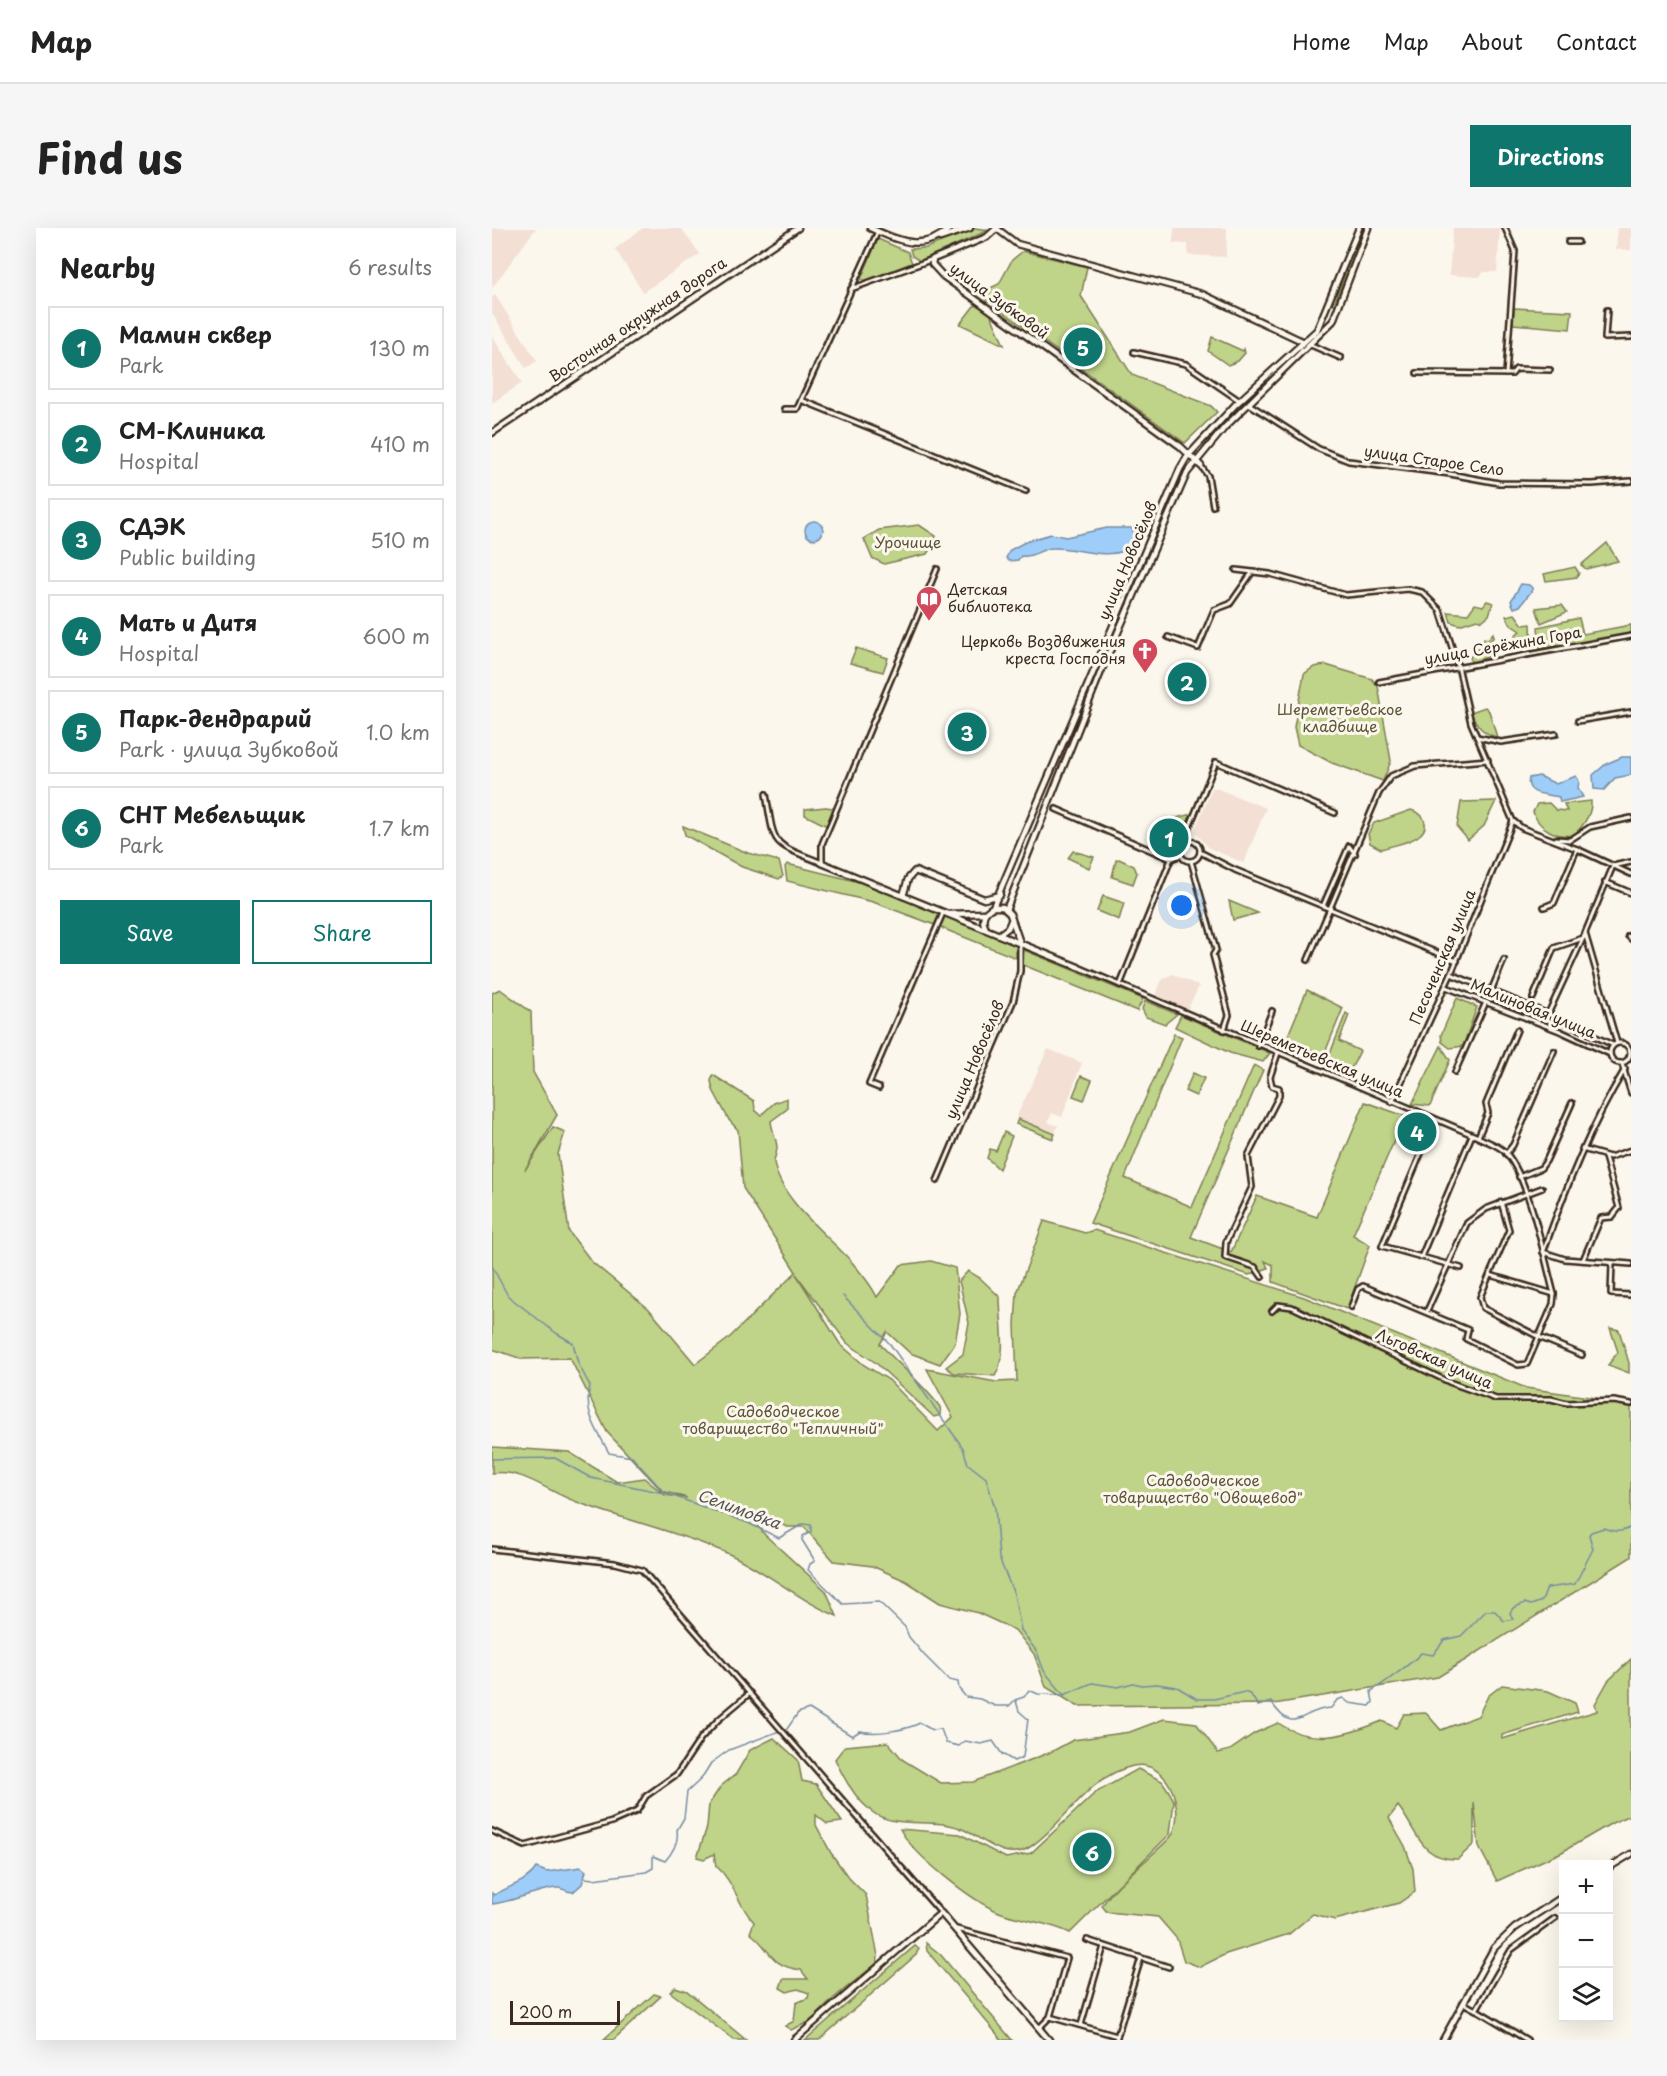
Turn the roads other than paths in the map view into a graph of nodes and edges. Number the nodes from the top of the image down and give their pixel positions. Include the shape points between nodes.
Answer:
1 (798, 228) edge
2 (870, 228) edge
3 (950, 228) edge
4 (970, 228) edge
5 (997, 228) edge
6 (1359, 228) edge
7 (1368, 228) edge
8 (1505, 228) edge
9 (878, 231) junction
10 (937, 238) junction
11 (1568, 242) dead end
12 (1578, 242) dead end
13 (933, 259) junction
14 (851, 289) junction
15 (1607, 310) dead end
16 (1631, 337) edge
17 (1304, 342) junction
18 (1311, 345) junction
19 (1134, 352) dead end
20 (1341, 358) dead end
21 (1550, 370) dead end
22 (1417, 373) dead end
23 (1506, 374) junction
24 (801, 400) junction
25 (1240, 401) junction
26 (1248, 404) junction
27 (784, 409) dead end
28 (492, 433) edge
29 (1190, 454) junction
30 (1196, 461) junction
31 (1201, 466) joint
32 (1631, 481) edge
33 (1026, 491) dead end
34 (1213, 506) dead end
35 (937, 569) dead end
36 (1236, 570) dead end
37 (1251, 574) dead end
38 (1631, 636) edge
39 (1168, 637) dead end
40 (1458, 666) junction
41 (1379, 682) dead end
42 (1631, 712) edge
43 (1578, 721) dead end
44 (1556, 734) dead end
45 (1477, 737) junction
46 (1488, 760) junction
47 (765, 794) dead end
48 (1056, 809) dead end
49 (1335, 813) dead end
50 (1631, 818) edge
51 (1513, 821) junction
52 (1554, 839) junction
53 (1182, 845) junction
54 (1577, 849) junction
55 (1200, 852) junction
56 (1354, 854) junction
57 (1180, 855) junction
58 (1172, 859) junction
59 (1191, 861) junction
60 (1631, 862) edge
61 (822, 863) junction
62 (1613, 867) junction
63 (1631, 874) edge
64 (1605, 882) junction
65 (1631, 893) edge
66 (1000, 895) junction
67 (903, 896) junction
68 (984, 899) junction
69 (1323, 906) junction
70 (992, 907) junction
71 (1544, 907) dead end
72 (1006, 909) junction
73 (1329, 909) junction
74 (943, 913) junction
75 (985, 913) junction
76 (1011, 921) junction
77 (986, 929) junction
78 (1585, 933) junction
79 (998, 934) junction
80 (1583, 938) junction
81 (1020, 943) junction
82 (1308, 960) dead end
83 (1504, 960) dead end
84 (1457, 961) junction
85 (1077, 968) joint
86 (1451, 974) junction
87 (1120, 985) junction
88 (1446, 987) junction
89 (1491, 992) junction
90 (1533, 998) dead end
91 (1486, 1002) junction
92 (1272, 1011) dead end
93 (1548, 1014) junction
94 (1224, 1030) junction
95 (1517, 1030) dead end
96 (1615, 1044) junction
97 (1258, 1046) junction
98 (1630, 1048) edge
99 (1554, 1051) dead end
100 (1278, 1053) junction
101 (1610, 1053) junction
102 (1622, 1064) junction
103 (1625, 1069) junction
104 (1455, 1072) dead end
105 (879, 1088) dead end
106 (1631, 1093) edge
107 (1392, 1102) junction
108 (1572, 1103) dead end
109 (1436, 1120) junction
110 (1472, 1135) junction
111 (1478, 1137) junction
112 (1582, 1149) junction
113 (1631, 1150) edge
114 (1506, 1154) junction
115 (1605, 1157) junction
116 (1519, 1177) junction
117 (937, 1181) dead end
118 (1542, 1188) dead end
119 (1525, 1193) junction
120 (1501, 1202) junction
121 (1543, 1252) junction
122 (1421, 1257) junction
123 (1583, 1260) junction
124 (1612, 1263) junction
125 (1447, 1264) junction
126 (1631, 1264) edge
127 (1461, 1268) dead end
128 (1490, 1275) junction
129 (1262, 1277) dead end
130 (1554, 1294) junction
131 (1631, 1295) edge
132 (1351, 1307) dead end
133 (1272, 1311) dead end
134 (1427, 1311) junction
135 (1539, 1337) junction
136 (1582, 1355) dead end
137 (1631, 1404) edge
138 (492, 1549) edge
139 (750, 1693) junction
140 (492, 1831) edge
141 (1631, 1854) edge
142 (1613, 1865) edge
143 (1559, 1899) edge
144 (941, 1913) junction
145 (1555, 1918) dead end
146 (955, 1929) junction
147 (1087, 1940) dead end
148 (1104, 1946) junction
149 (1142, 1958) junction
150 (1168, 1967) dead end
151 (1463, 2003) junction
152 (1476, 2010) junction
153 (1050, 2017) junction
154 (1081, 2025) junction
155 (1039, 2028) junction
156 (1117, 2038) edge
157 (794, 2040) edge
158 (1049, 2040) edge
159 (1443, 2040) edge
160 (1527, 2040) edge

1 - 28 main road, Восточная окружная дорога
2 - 9 main road
3 - 10 main road
4 - 10 main road
5 - 13 main road, улица Зубковой via 987,237
5 - 17 main road via 1017,244 1202,294
6 - 17 main road, улица Новосёлов via 1322,323
7 - 18 main road, улица Новосёлов via 1336,315
8 - 23 street via 1515,251
9 - 10 main road via 911,244
9 - 14 street
11 - 12 street
13 - 14 street
13 - 29 main road, улица Зубковой via 932,264 944,276
14 - 24 street
15 - 16 street via 1605,338
17 - 25 main road, улица Новосёлов
18 - 20 street
18 - 26 main road, улица Новосёлов
19 - 25 street via 1186,364
21 - 23 street via 1516,369
22 - 23 street
24 - 27 street via 797,409
24 - 33 street
25 - 29 main road, улица Новосёлов
26 - 30 main road, улица Новосёлов
26 - 32 street, улица Старое Село via 1319,449 1352,462 1499,483
29 - 30 main road, улица Зубковой
29 - 66 main road, улица Новосёлов via 1158,518
30 - 31 main road, улица Зубковой
30 - 72 main road, улица Новосёлов via 1187,473 1102,669
31 - 34 street via 1208,477
35 - 61 street via 822,844
36 - 40 street via 1270,574 1346,595 1408,589 1422,592 1440,610
37 - 39 street via 1230,604 1214,610 1197,648
38 - 40 street, улица Серёжина Гора
40 - 41 street, улица Серёжина Гора
40 - 45 street
42 - 43 street
44 - 45 street via 1501,742
45 - 46 street
46 - 51 street
46 - 56 street via 1415,766 1391,776 1379,793
47 - 61 street via 773,835 780,846
48 - 58 street
49 - 53 street via 1216,762
50 - 52 street via 1590,827 1570,840
51 - 52 street
51 - 84 street, Песоченская улица
52 - 54 street
53 - 55 street via 1193,842
53 - 57 street
54 - 62 street
54 - 71 street via 1554,903
55 - 59 street
55 - 69 street
56 - 69 street via 1349,846
56 - 73 street
57 - 58 street
57 - 59 street
58 - 87 street
59 - 94 street via 1229,1012
60 - 62 street
61 - 67 main road
62 - 63 street
62 - 64 street
64 - 65 street
64 - 78 street
66 - 68 main road
66 - 70 main road, улица Новосёлов
67 - 68 main road via 915,871
67 - 74 main road
68 - 70 main road
69 - 73 street
70 - 72 main road
70 - 75 main road
72 - 76 main road
73 - 82 street
73 - 84 street
74 - 75 main road
74 - 77 main road
74 - 105 street via 869,1084
75 - 77 main road
76 - 79 main road
76 - 81 main road
77 - 79 main road
78 - 80 street
78 - 96 street
79 - 81 main road, Шереметьевская улица
80 - 90 street via 1554,948
80 - 93 street
81 - 85 main road, Шереметьевская улица
81 - 117 street, улица Новосёлов via 1020,971 1013,1002
83 - 89 street
84 - 86 street, Песоченская улица
85 - 87 street, Шереметьевская улица
86 - 88 street, Песоченская улица
86 - 89 street, Малиновая улица
87 - 94 street, Шереметьевская улица
88 - 91 street, Малиновая улица
88 - 107 street, Песоченская улица
89 - 93 street, Малиновая улица
91 - 101 street, Малиновая улица
91 - 104 street
92 - 97 street
93 - 96 street, Малиновая улица
94 - 97 street, Шереметьевская улица
95 - 111 street via 1486,1104 1488,1113
96 - 98 street, Малиновая улица via 1623,1043
96 - 101 street, Малиновая улица
97 - 100 street, Шереметьевская улица
98 - 102 street, Малиновая улица via 1629,1058
99 - 114 street
100 - 107 street, Шереметьевская улица
100 - 129 street via 1270,1077 1272,1086 1279,1088 1279,1096 1248,1156 1252,1186 1226,1242 1225,1257 1255,1267
101 - 102 street, Малиновая улица via 1612,1060
102 - 103 street
103 - 106 street
103 - 112 street
107 - 109 street, Шереметьевская улица
108 - 116 street via 1546,1161
109 - 110 street, Шереметьевская улица
109 - 122 street via 1382,1246
110 - 111 street, Шереметьевская улица
110 - 122 street
111 - 114 street, Шереметьевская улица
112 - 115 street
112 - 121 street
113 - 115 street
114 - 116 street, Шереметьевская улица
115 - 123 street via 1619,1208 1612,1217 1601,1218
116 - 119 street, Шереметьевская улица
118 - 119 street
119 - 120 street
119 - 121 street, Шереметьевская улица
120 - 125 street via 1467,1223
120 - 128 street via 1509,1230
121 - 123 street
121 - 130 street, Шереметьевская улица
122 - 125 street
123 - 124 street
124 - 126 street
124 - 131 street via 1611,1294
125 - 127 street
125 - 134 street
128 - 130 street
128 - 135 street via 1480,1297 1483,1308
130 - 135 street
132 - 134 street via 1358,1289 1364,1286
133 - 137 street, Льговская улица via 1278,1305 1292,1307 1449,1382 1496,1399
134 - 135 street via 1468,1330 1466,1339 1518,1365 1527,1364
135 - 136 street
138 - 139 street via 615,1563 642,1570
139 - 140 street via 718,1720 677,1774 645,1796 637,1810 612,1822 525,1846
139 - 144 street
141 - 142 main road
143 - 151 main road via 1503,1938
144 - 146 main road
144 - 157 main road
145 - 152 street via 1511,1950
146 - 153 street via 1067,1958
146 - 155 main road
147 - 148 street
148 - 149 street
148 - 154 street
149 - 150 street
149 - 156 street
151 - 152 street
151 - 159 main road
152 - 160 street
153 - 154 street
153 - 155 street
154 - 156 street
155 - 158 main road

